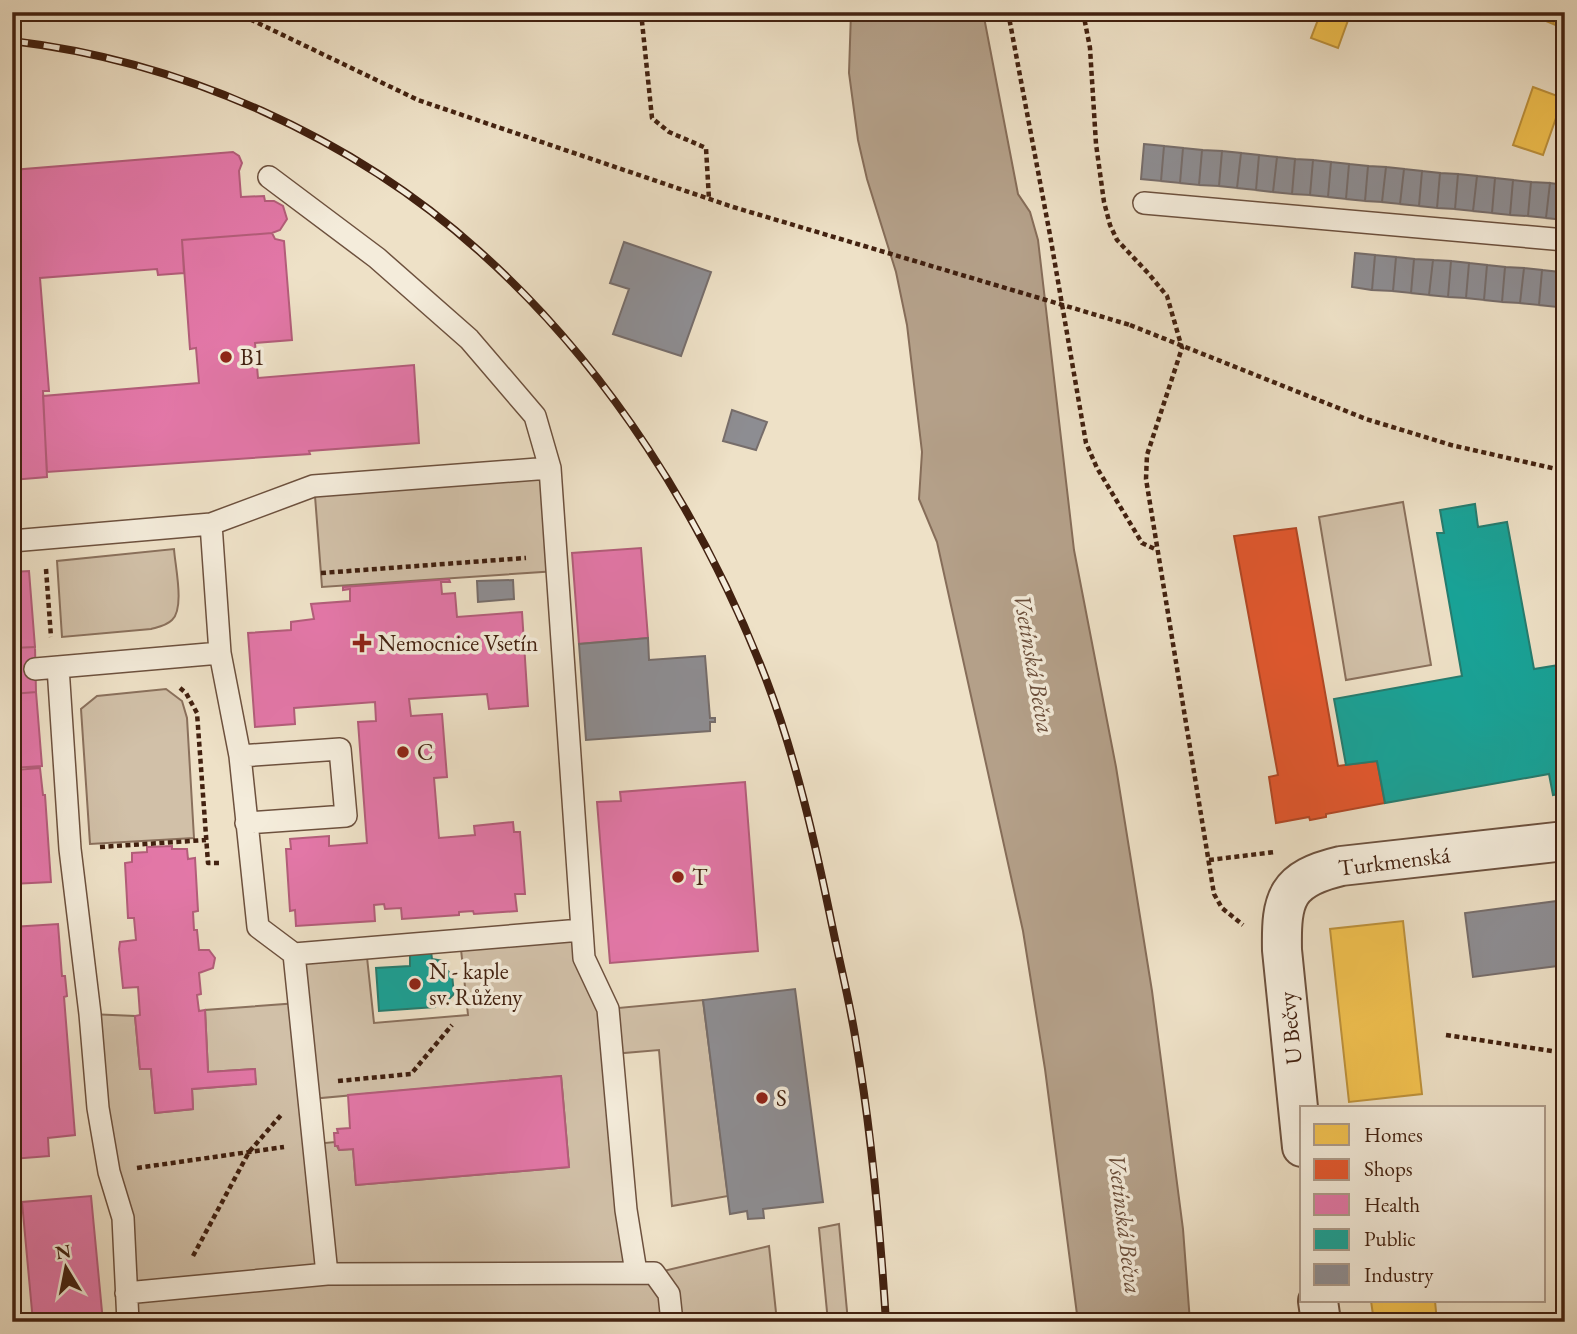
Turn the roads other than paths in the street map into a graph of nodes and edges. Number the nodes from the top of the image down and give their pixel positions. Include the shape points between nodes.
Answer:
1 (269, 177) dead end
2 (1144, 203) dead end
3 (1565, 240) edge
4 (550, 468) junction
5 (211, 524) junction
6 (12, 541) edge
7 (220, 653) junction
8 (58, 667) junction
9 (35, 668) dead end
10 (240, 756) junction
11 (246, 822) junction
12 (1565, 841) edge
13 (581, 930) junction
14 (1282, 950) joint
15 (294, 954) junction
16 (1300, 1127) edge
17 (636, 1272) junction
18 (327, 1274) junction
19 (127, 1293) junction
20 (1318, 1302) edge
21 (128, 1322) edge
22 (672, 1322) edge
23 (1321, 1322) edge

1 - 4 lane via 377,258 469,339 535,416
2 - 3 lane
4 - 5 lane via 313,486
4 - 13 lane
5 - 6 lane
5 - 7 lane
7 - 8 lane
7 - 10 lane
8 - 9 lane
8 - 19 lane via 70,849 98,1108 123,1218
10 - 11 lane
10 - 11 lane via 340,749 346,816
11 - 15 lane via 258,927
12 - 14 street, Turkmenská via 1315,872 1285,901
13 - 15 lane
13 - 17 lane via 584,958 608,1009
14 - 16 street, U Bečvy
15 - 18 lane
17 - 18 lane
17 - 22 lane via 654,1273 669,1294
18 - 19 lane
19 - 21 lane
20 - 23 street

